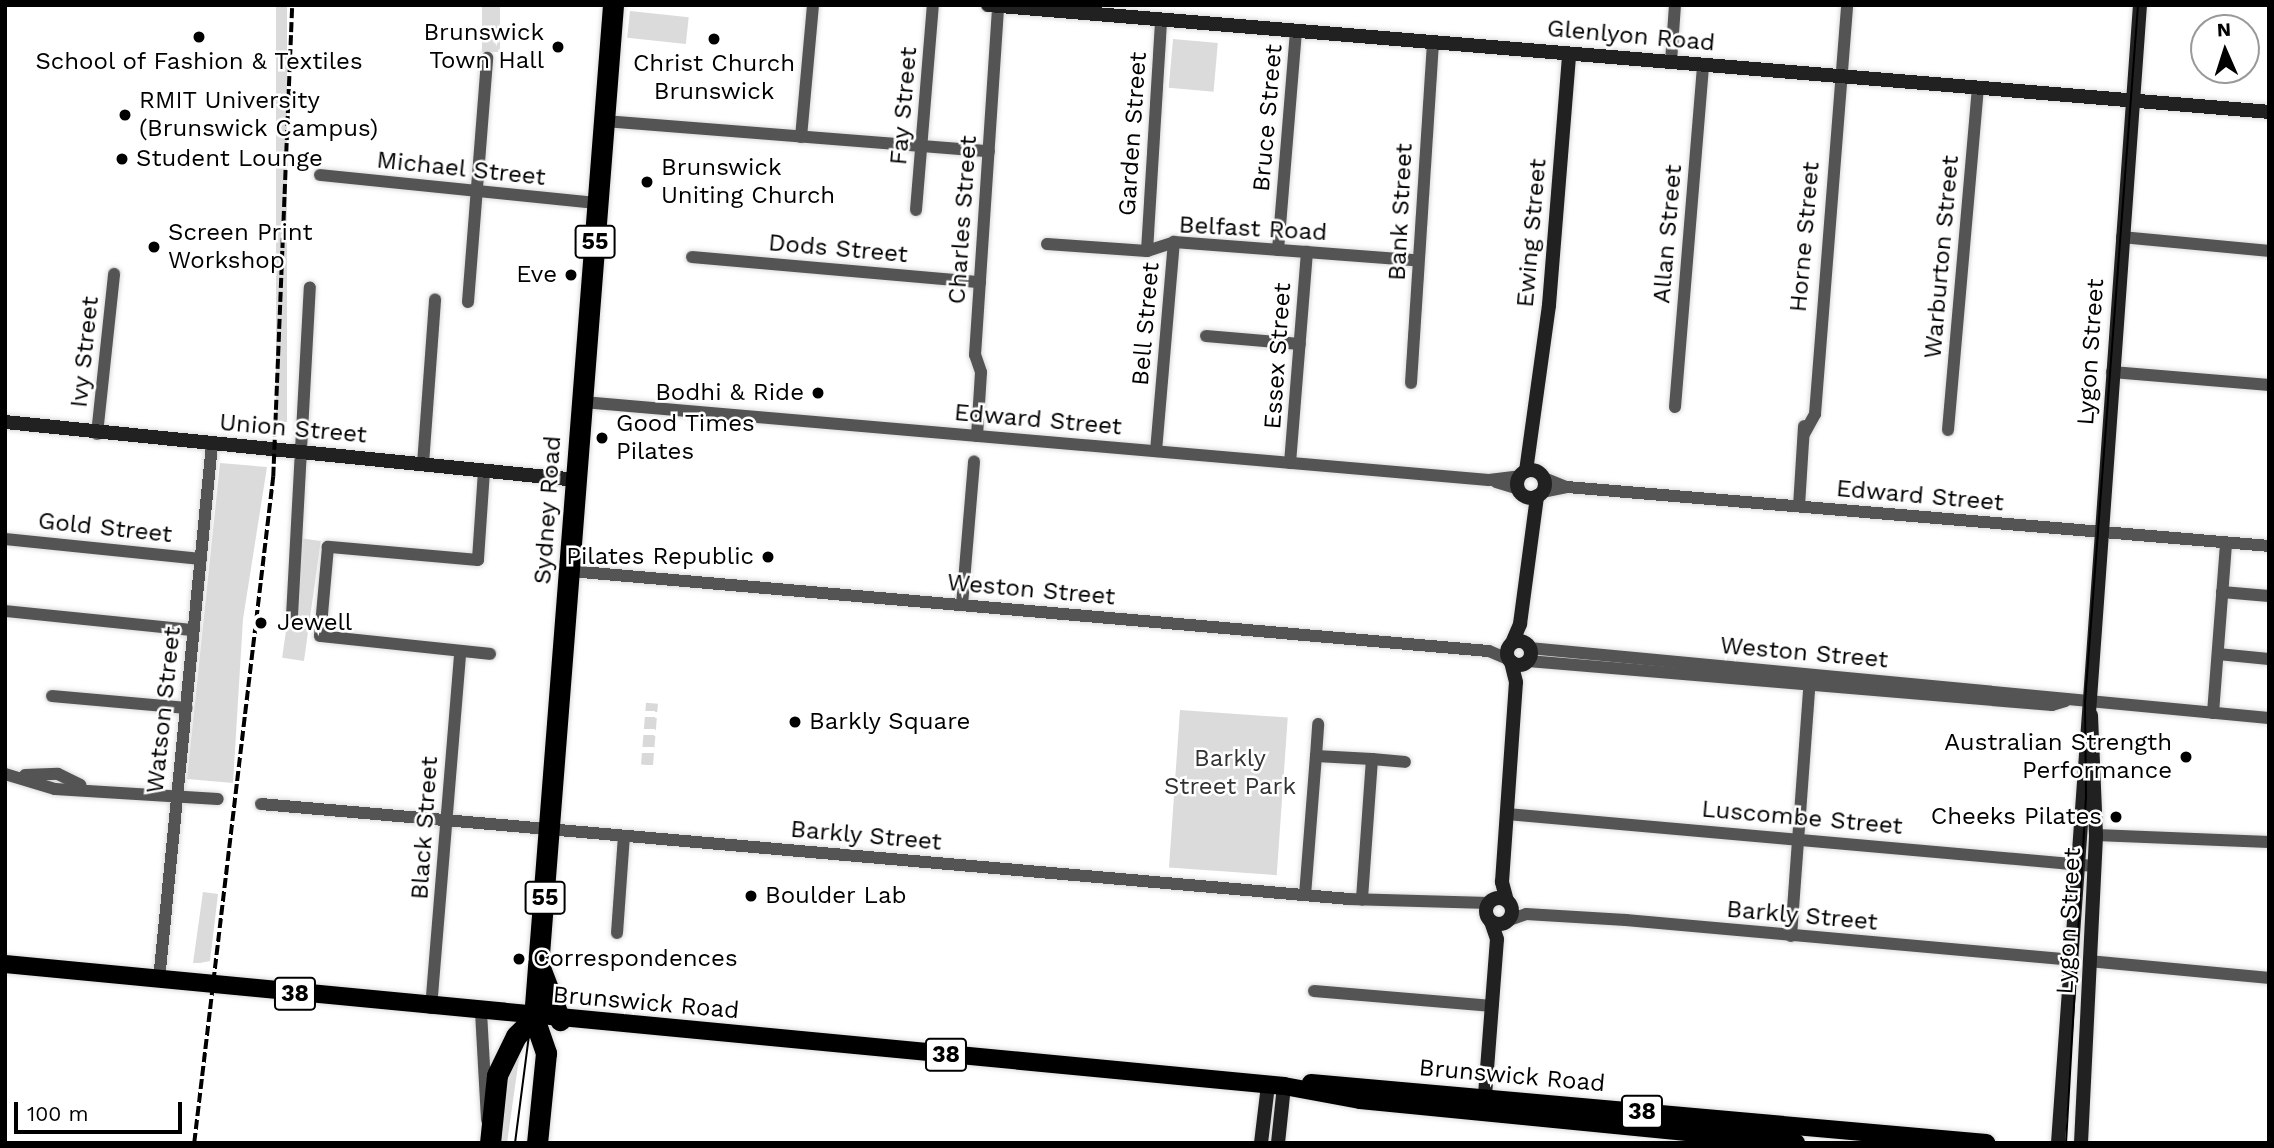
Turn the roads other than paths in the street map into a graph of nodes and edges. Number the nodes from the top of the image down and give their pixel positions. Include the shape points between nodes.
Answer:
1 (613, 5) edge
2 (813, 5) edge
3 (933, 5) edge
4 (988, 5) edge
5 (1675, 5) edge
6 (1847, 5) edge
7 (2140, 5) edge
8 (998, 6) edge
9 (1057, 8) edge
10 (1161, 19) junction
11 (1296, 31) junction
12 (1433, 42) junction
13 (1569, 55) junction
14 (487, 58) dead end
15 (1671, 62) junction
16 (1703, 65) junction
17 (1842, 77) junction
18 (1978, 88) junction
19 (2132, 101) junction
20 (2269, 112) edge
21 (604, 121) junction
22 (801, 136) junction
23 (921, 146) junction
24 (989, 152) junction
25 (320, 175) dead end
26 (478, 192) junction
27 (598, 203) junction
28 (916, 210) dead end
29 (2122, 237) junction
30 (1174, 242) junction
31 (1047, 244) dead end
32 (1278, 250) junction
33 (1147, 251) junction
34 (2269, 251) edge
35 (1307, 252) junction
36 (692, 257) dead end
37 (1415, 260) junction
38 (114, 274) dead end
39 (980, 282) junction
40 (310, 287) dead end
41 (435, 299) dead end
42 (468, 302) dead end
43 (1206, 336) dead end
44 (1300, 344) junction
45 (2112, 372) junction
46 (1412, 383) dead end
47 (2269, 385) edge
48 (583, 402) junction
49 (1675, 407) dead end
50 (5, 422) edge
51 (1948, 430) dead end
52 (97, 434) junction
53 (977, 436) junction
54 (212, 444) junction
55 (1156, 451) junction
56 (302, 453) junction
57 (974, 461) dead end
58 (1290, 463) junction
59 (423, 464) junction
60 (484, 471) junction
61 (577, 480) junction
62 (1531, 484) junction
63 (1799, 506) junction
64 (2101, 533) junction
65 (5, 539) edge
66 (2226, 543) junction
67 (2269, 547) edge
68 (201, 558) junction
69 (570, 571) junction
70 (2222, 592) junction
71 (2269, 596) edge
72 (962, 605) junction
73 (5, 611) edge
74 (292, 616) dead end
75 (193, 630) junction
76 (460, 652) junction
77 (1519, 653) junction
78 (490, 654) dead end
79 (2218, 654) junction
80 (2269, 659) edge
81 (1810, 680) junction
82 (52, 696) dead end
83 (2088, 702) junction
84 (186, 708) junction
85 (2213, 713) junction
86 (2269, 718) edge
87 (1318, 724) dead end
88 (1316, 756) junction
89 (1372, 759) junction
90 (1405, 762) dead end
91 (12, 775) edge
92 (176, 795) junction
93 (218, 799) dead end
94 (261, 804) dead end
95 (1507, 814) junction
96 (447, 823) junction
97 (550, 831) junction
98 (2095, 835) junction
99 (624, 836) junction
100 (1799, 839) junction
101 (2269, 842) edge
102 (2076, 864) junction
103 (2094, 866) junction
104 (1306, 895) junction
105 (1362, 900) junction
106 (1499, 911) junction
107 (617, 933) dead end
108 (1791, 936) junction
109 (2073, 960) junction
110 (2089, 961) junction
111 (5, 964) edge
112 (539, 965) junction
113 (2269, 978) edge
114 (159, 980) junction
115 (1314, 991) dead end
116 (1492, 1006) junction
117 (432, 1008) junction
118 (481, 1012) junction
119 (534, 1018) junction
120 (560, 1020) junction
121 (1276, 1086) junction
122 (1484, 1105) junction
123 (1777, 1136) edge
124 (490, 1137) edge
125 (1954, 1141) edge
126 (537, 1143) edge
127 (1261, 1143) edge
128 (1278, 1143) edge
129 (1796, 1143) edge
130 (1986, 1143) edge
131 (2058, 1143) edge
132 (2081, 1143) edge

1 - 21 highway, Sydney Road / 55
2 - 22 street
3 - 23 street, Fay Street
4 - 8 street, Glenlyon Road
5 - 15 street
6 - 17 street, Horne Street
7 - 19 street, Lygon Street
8 - 9 street, Glenlyon Road
8 - 24 street, Charles Street
9 - 10 street, Glenlyon Road
10 - 11 street, Glenlyon Road
10 - 33 street, Garden Street
11 - 12 street, Glenlyon Road
11 - 32 street, Bruce Street
12 - 13 street, Glenlyon Road
12 - 37 street, Bank Street
13 - 15 street, Glenlyon Road
13 - 62 street, Ewing Street
14 - 26 street
15 - 16 street, Glenlyon Road
16 - 17 street, Glenlyon Road
16 - 49 street, Allan Street
17 - 18 street, Glenlyon Road
17 - 63 street, Horne Street via 1815,414 1804,434
18 - 19 street, Glenlyon Road
18 - 51 street, Warburton Street
19 - 20 street, Glenlyon Road
19 - 29 street, Lygon Street
21 - 22 street
21 - 27 highway, Sydney Road / 55
22 - 23 street
23 - 24 street
23 - 28 street, Fay Street
24 - 39 street, Charles Street
25 - 26 street, Michael Street
26 - 27 street, Michael Street
26 - 42 street
27 - 48 highway, Sydney Road / 55
29 - 34 street
29 - 45 street, Lygon Street
30 - 32 street, Belfast Road
30 - 33 street, Belfast Road
30 - 55 street, Bell Street
31 - 33 street, Belfast Road
32 - 35 street, Belfast Road
35 - 37 street, Belfast Road
35 - 44 street, Essex Street
36 - 39 street, Dods Street
37 - 46 street, Bank Street
38 - 52 street, Ivy Street
39 - 53 street, Charles Street
40 - 56 street
41 - 59 street
43 - 44 street
44 - 58 street, Essex Street
45 - 47 street
45 - 64 street, Lygon Street
48 - 53 street, Edward Street
48 - 61 highway, Sydney Road / 55
50 - 52 street, Union Street
52 - 54 street, Union Street
53 - 55 street, Edward Street
54 - 56 street, Union Street
54 - 68 street, Watson Street
55 - 58 street, Edward Street
56 - 59 street, Union Street
56 - 74 street
57 - 72 street
58 - 62 street, Edward Street
59 - 60 street, Union Street
60 - 61 street, Union Street
60 - 76 street via 478,560 328,547 320,636
61 - 69 highway, Sydney Road / 55
62 - 63 street, Edward Street
62 - 77 street, Ewing Street
63 - 64 street, Edward Street
64 - 66 street, Edward Street
64 - 83 street, Lygon Street
65 - 68 street, Gold Street
66 - 67 street, Edward Street
66 - 70 street
68 - 75 street, Watson Street
69 - 72 street, Weston Street
69 - 97 highway, Sydney Road / 55
70 - 71 street
70 - 79 street
72 - 77 street, Weston Street
73 - 75 street
75 - 84 street, Watson Street
76 - 78 street
76 - 96 street, Black Street
77 - 81 street, Weston Street
77 - 95 street, Ewing Street
79 - 80 street
79 - 85 street
81 - 83 street, Weston Street
81 - 100 street
82 - 84 street
83 - 85 street, Weston Street
83 - 98 street, Lygon Street via 2096,742
83 - 102 street, Lygon Street
84 - 92 street, Watson Street
85 - 86 street, Weston Street
87 - 88 street
88 - 89 street
88 - 104 street
89 - 90 street
89 - 105 street
91 - 92 street via 49,788
92 - 93 street
92 - 114 street, Watson Street
94 - 96 street, Barkly Street
95 - 100 street, Luscombe Street
95 - 106 street, Ewing Street
96 - 97 street, Barkly Street
96 - 117 street, Black Street
97 - 99 street, Barkly Street
97 - 112 highway, Sydney Road / 55
98 - 101 street
98 - 103 street, Lygon Street
99 - 104 street, Barkly Street
99 - 107 street
100 - 102 street, Luscombe Street
100 - 108 street
102 - 103 street, Luscombe Street
102 - 109 street, Lygon Street
103 - 110 street, Lygon Street
104 - 105 street, Barkly Street
105 - 106 street, Barkly Street
106 - 108 street, Barkly Street
106 - 116 street
108 - 109 street, Barkly Street
109 - 110 street
109 - 131 street, Lygon Street
110 - 113 street
110 - 132 street, Lygon Street
111 - 114 main road, Brunswick Road / 38
112 - 119 highway, Sydney Road / 55
112 - 120 highway
114 - 117 main road, Brunswick Road / 38
115 - 116 street
116 - 122 street
117 - 118 main road, Brunswick Road / 38
118 - 119 main road, Brunswick Road / 38
118 - 124 street via 481,1094
119 - 120 main road, Brunswick Road / 38
119 - 124 highway via 519,1031 500,1068
119 - 126 highway, 55 via 543,1029 546,1054
120 - 121 main road, Brunswick Road / 38
121 - 122 main road, Brunswick Road / 38 via 1304,1082
121 - 127 street
121 - 128 street
122 - 123 main road, Brunswick Road / 38
123 - 125 main road, Brunswick Road / 38
123 - 129 main road, Brunswick Road / 38
125 - 130 main road, Brunswick Road / 38

